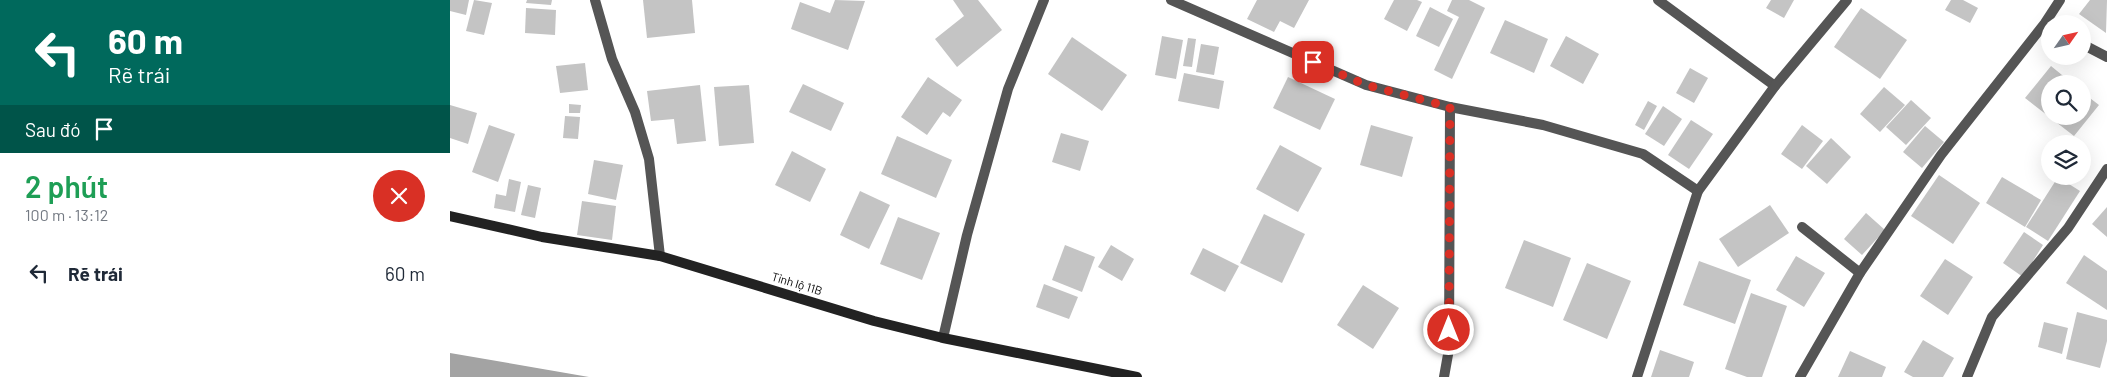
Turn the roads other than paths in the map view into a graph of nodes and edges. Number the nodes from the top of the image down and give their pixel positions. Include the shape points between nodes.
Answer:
1 (595, 0) edge
2 (1044, 0) edge
3 (1171, 0) edge
4 (1658, 0) edge
5 (1847, 0) edge
6 (2060, 0) edge
7 (2052, 15) edge
8 (2041, 33) edge
9 (2091, 49) edge
10 (2107, 57) edge
11 (1776, 86) junction
12 (1450, 107) junction
13 (2107, 169) edge
14 (1698, 191) junction
15 (450, 216) edge
16 (1802, 227) dead end
17 (660, 256) junction
18 (1860, 273) junction
19 (942, 338) junction
20 (1137, 377) edge
21 (1444, 377) edge
22 (1637, 377) edge
23 (1800, 377) edge
24 (1967, 377) edge

1 - 17 street via 612,59 635,112 650,159
2 - 19 street via 1008,89
3 - 12 street via 1366,85
4 - 11 street
5 - 11 street
6 - 7 street
8 - 18 street via 1941,155
9 - 10 street
11 - 14 street
12 - 14 street via 1543,125 1643,154
12 - 21 street via 1449,349
13 - 24 street via 2068,228 1992,318
14 - 22 street
15 - 17 main road, Tỉnh lộ 11B via 542,237
16 - 18 street
17 - 19 main road, Tỉnh lộ 11B via 874,321
18 - 23 street
19 - 20 main road, Tỉnh lộ 11B

